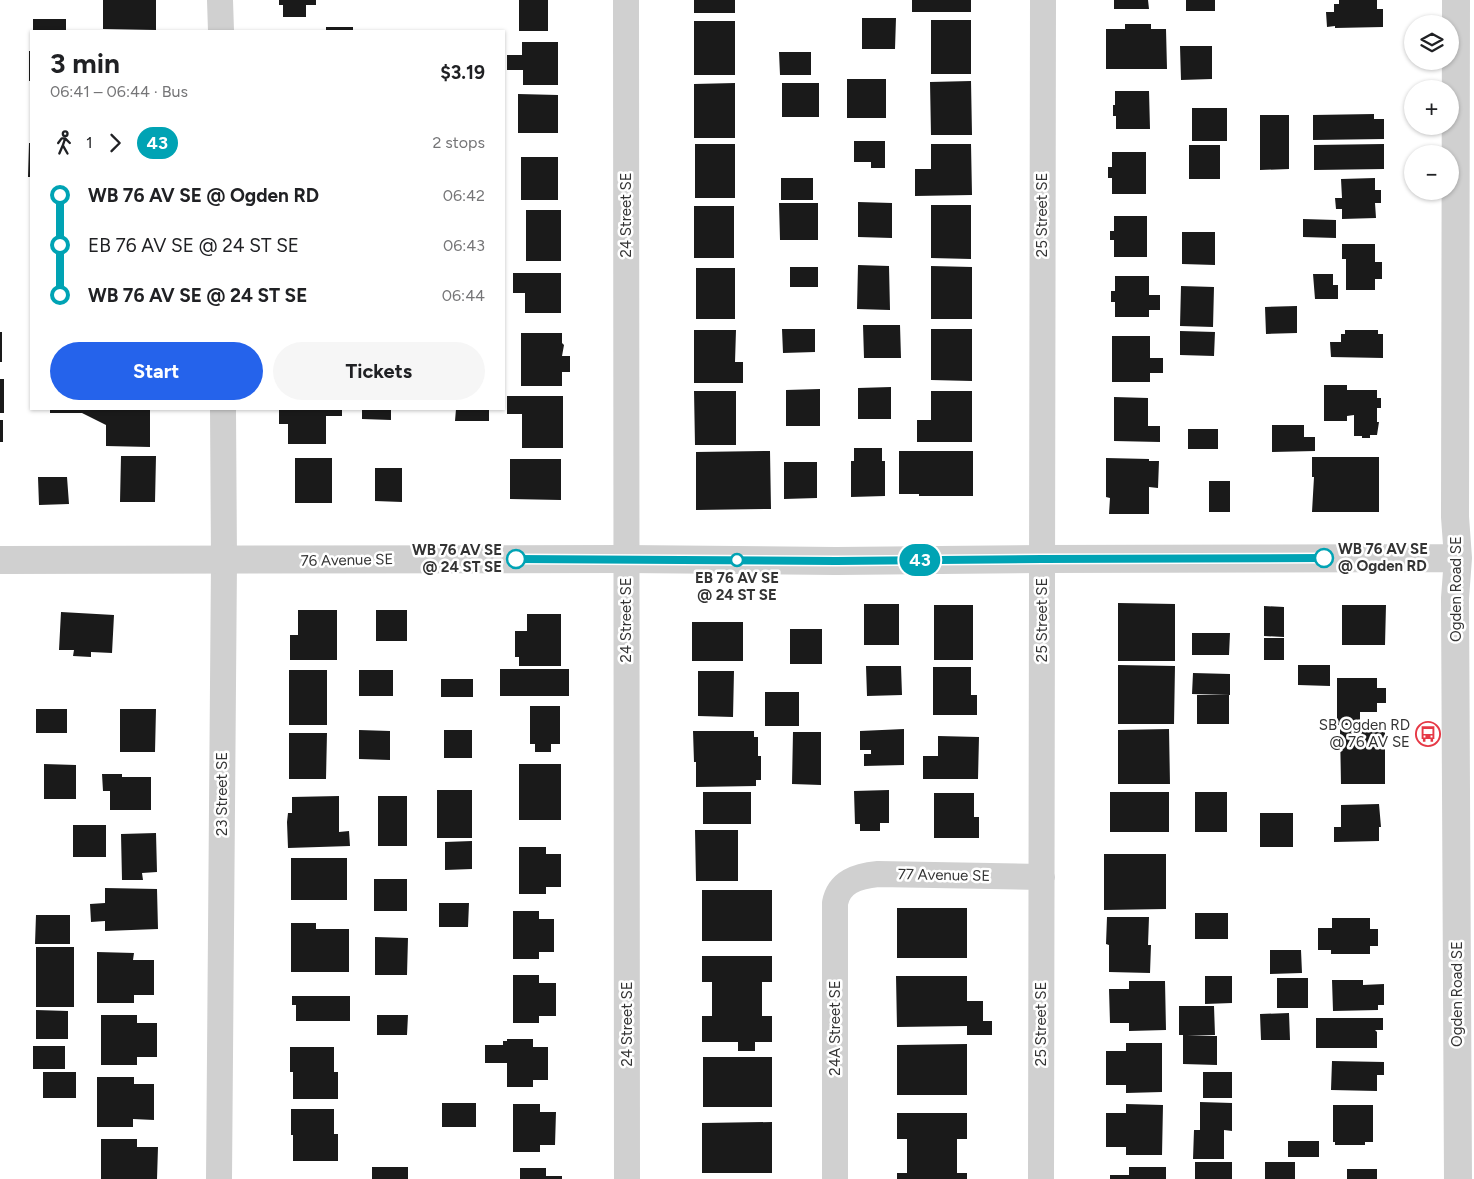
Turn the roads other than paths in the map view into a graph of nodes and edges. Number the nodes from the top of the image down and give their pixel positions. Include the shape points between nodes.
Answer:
1 (220, 0) edge
2 (626, 0) edge
3 (1043, 0) edge
4 (1456, 0) edge
5 (221, 30) edge
6 (223, 410) edge
7 (1466, 558) edge
8 (626, 559) junction
9 (1042, 559) junction
10 (0, 560) edge
11 (224, 561) junction
12 (1042, 877) junction
13 (848, 882) joint
14 (219, 1179) edge
15 (628, 1179) edge
16 (835, 1179) edge
17 (1041, 1179) edge
18 (1458, 1179) edge

1 - 5 street
2 - 8 street, 24 Street SE
3 - 9 street, 25 Street SE
4 - 7 street, Ogden Road SE via 1455,517
6 - 11 street, 23 Street SE
7 - 9 street, 76 Avenue SE
7 - 18 street, Ogden Road SE via 1455,598
8 - 9 street, 76 Avenue SE
8 - 11 street, 76 Avenue SE
8 - 15 street, 24 Street SE
9 - 12 street, 25 Street SE
10 - 11 street, 76 Avenue SE
11 - 14 street, 23 Street SE
12 - 13 street, 77 Avenue SE via 878,874
12 - 17 street, 25 Street SE
13 - 16 street, 24A Street SE via 837,894 835,904

